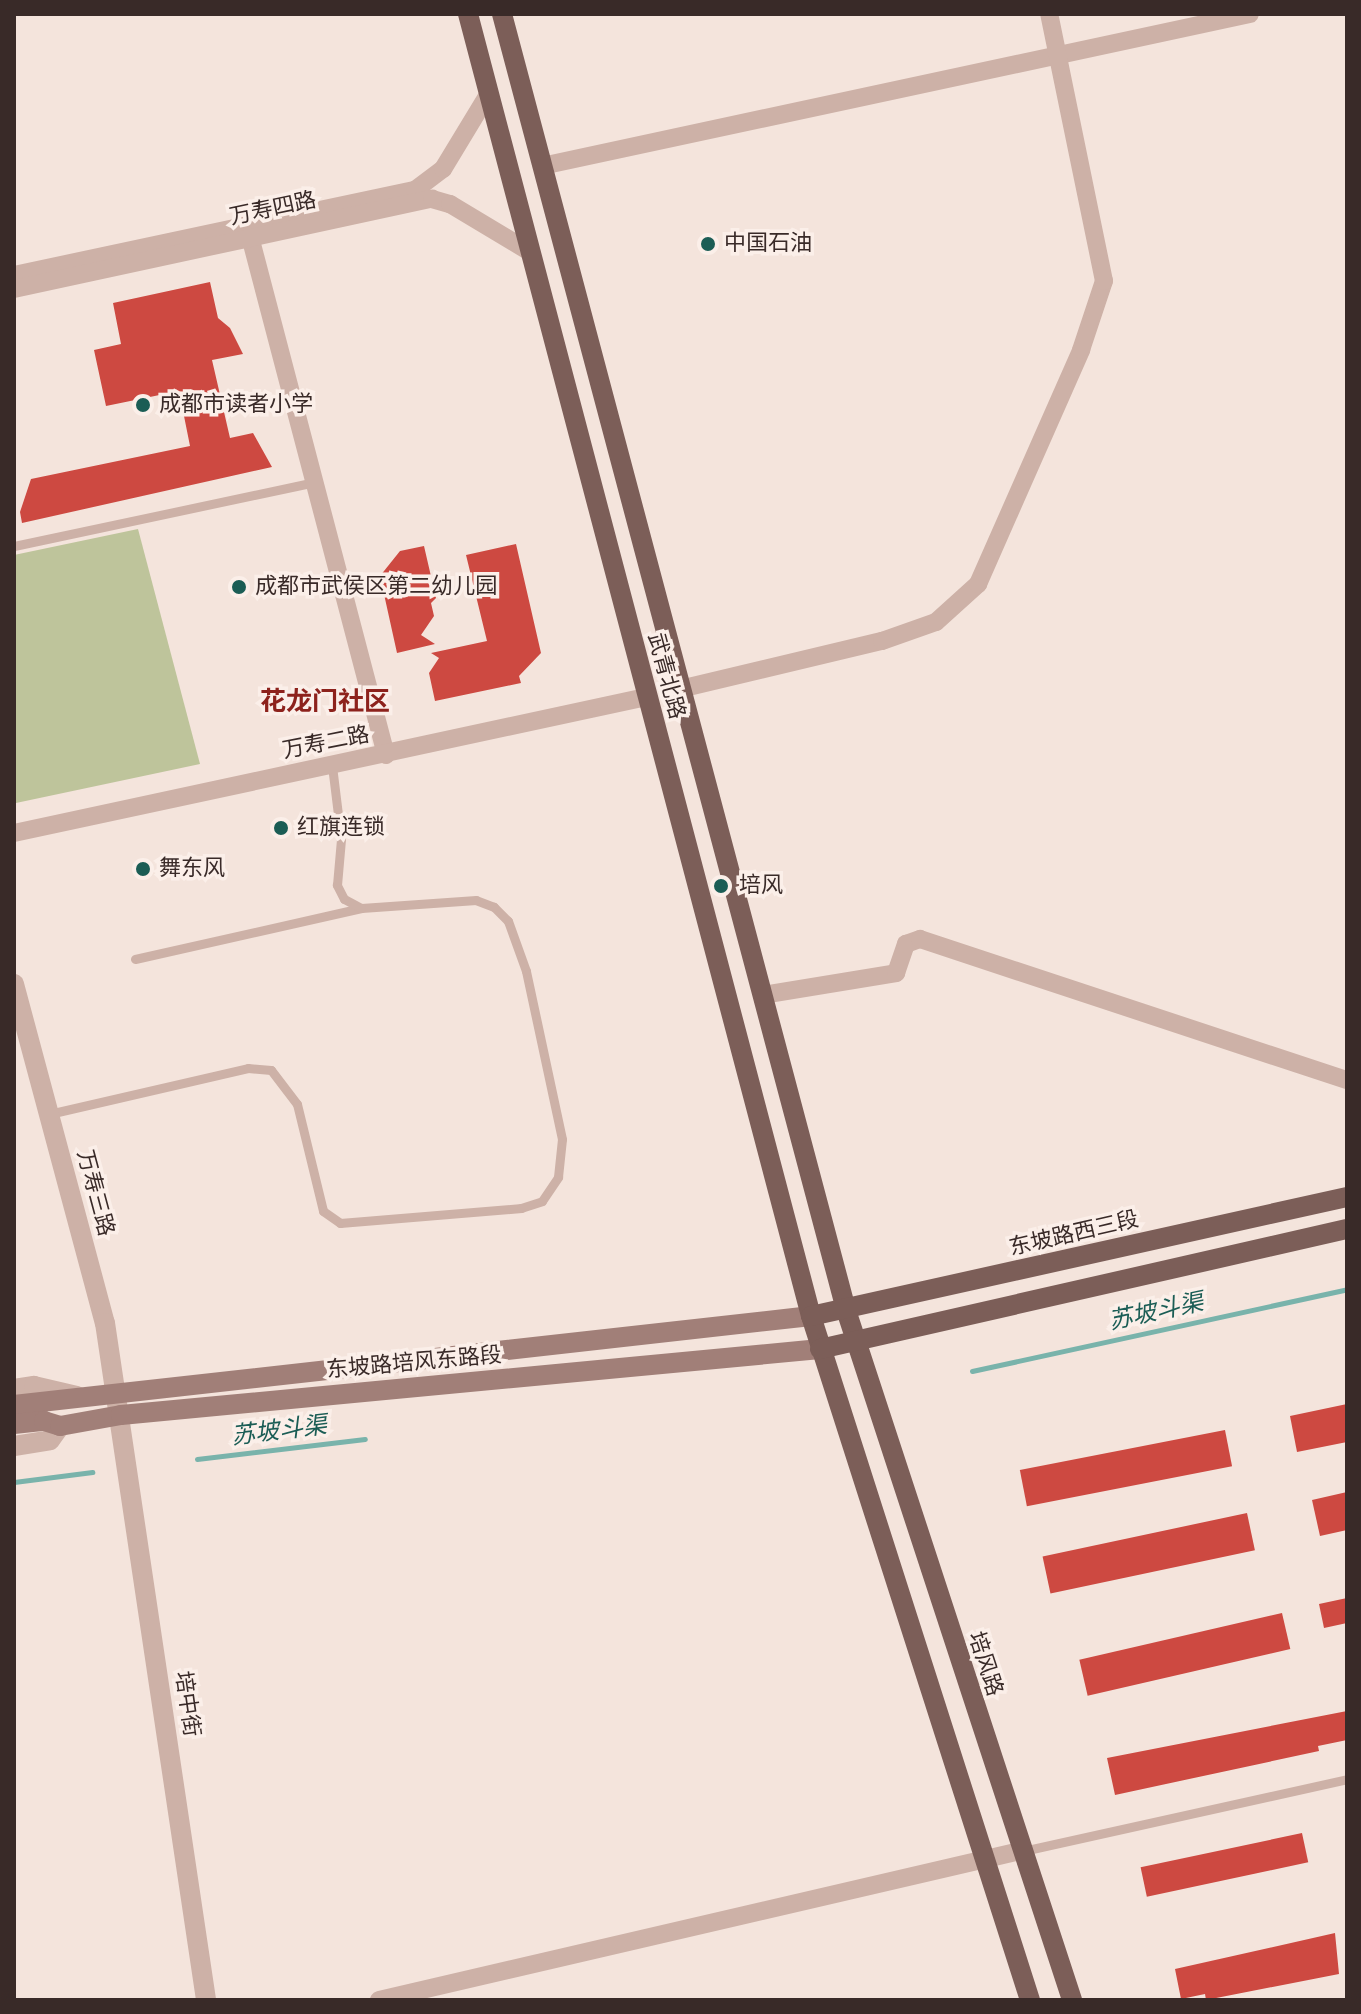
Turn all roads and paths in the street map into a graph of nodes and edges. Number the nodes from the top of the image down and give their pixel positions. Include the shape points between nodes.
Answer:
1 (468, 14) edge
2 (502, 14) edge
3 (1049, 14) edge
4 (1250, 14) edge
5 (1057, 55) junction
6 (489, 93) junction
7 (542, 166) junction
8 (249, 232) junction
9 (530, 252) junction
10 (14, 275) edge
11 (14, 289) edge
12 (316, 482) junction
13 (14, 546) edge
14 (680, 689) junction
15 (646, 697) junction
16 (386, 755) junction
17 (332, 766) junction
18 (14, 833) edge
19 (361, 908) junction
20 (135, 959) dead end
21 (14, 984) edge
22 (762, 995) junction
23 (1347, 1080) edge
24 (49, 1114) junction
25 (1347, 1197) edge
26 (1347, 1229) edge
27 (846, 1310) junction
28 (811, 1316) junction
29 (856, 1341) junction
30 (820, 1349) junction
31 (14, 1389) edge
32 (118, 1393) junction
33 (81, 1397) junction
34 (14, 1405) edge
35 (121, 1415) junction
36 (14, 1424) edge
37 (60, 1426) junction
38 (14, 1446) edge
39 (1347, 1779) edge
40 (1020, 1851) junction
41 (982, 1860) junction
42 (206, 2000) edge
43 (379, 2000) edge
44 (1030, 2000) edge
45 (1072, 2000) edge

1 - 6 main road, 武青北路
2 - 7 main road, 武青北路
3 - 5 street
4 - 5 street
5 - 7 street
5 - 14 street via 1104,281 1091,328 978,584 936,622 882,641
6 - 8 street, 万寿四路 via 458,149 427,184
6 - 9 main road, 武青北路
7 - 14 main road, 武青北路
8 - 9 street, 万寿四路 via 432,199 450,204
8 - 10 street, 万寿四路
8 - 11 street, 万寿四路
8 - 12 street
9 - 15 main road, 武青北路
12 - 13 lane
12 - 16 street
14 - 22 main road, 武青北路
15 - 16 street, 万寿二路
15 - 28 main road, 武青北路
16 - 17 street, 万寿二路
17 - 18 street, 万寿二路
17 - 19 lane via 341,839 337,885 344,899
19 - 20 lane
19 - 24 lane via 476,900 494,907 508,921 526,971 562,1139 558,1177 542,1201 521,1208 340,1223 323,1211 297,1104 271,1070 248,1068
21 - 24 street, 万寿三路
22 - 23 street via 896,973 906,944 920,939
22 - 27 main road, 武青北路
24 - 32 street, 万寿三路 via 105,1323
25 - 27 main road, 东坡路西三段
26 - 29 main road
27 - 28 main road, 东坡路西三段
27 - 29 main road, 武青北路
28 - 30 main road, 武青北路
28 - 32 main road, 东坡路培风东路段
29 - 30 main road
29 - 40 main road, 培风路
30 - 35 main road, 东坡路培风东路段
30 - 41 main road
31 - 33 street via 34,1386
32 - 33 main road, 东坡路培风东路段
32 - 35 street, 万寿三路
33 - 34 main road, 东坡路培风东路段
35 - 37 main road, 东坡路培风东路段
35 - 42 street, 培中街
36 - 37 main road, 东坡路培风东路段 via 44,1421
37 - 38 street via 50,1440
39 - 40 lane
40 - 41 street
40 - 45 main road, 培风路
41 - 43 street
41 - 44 main road

